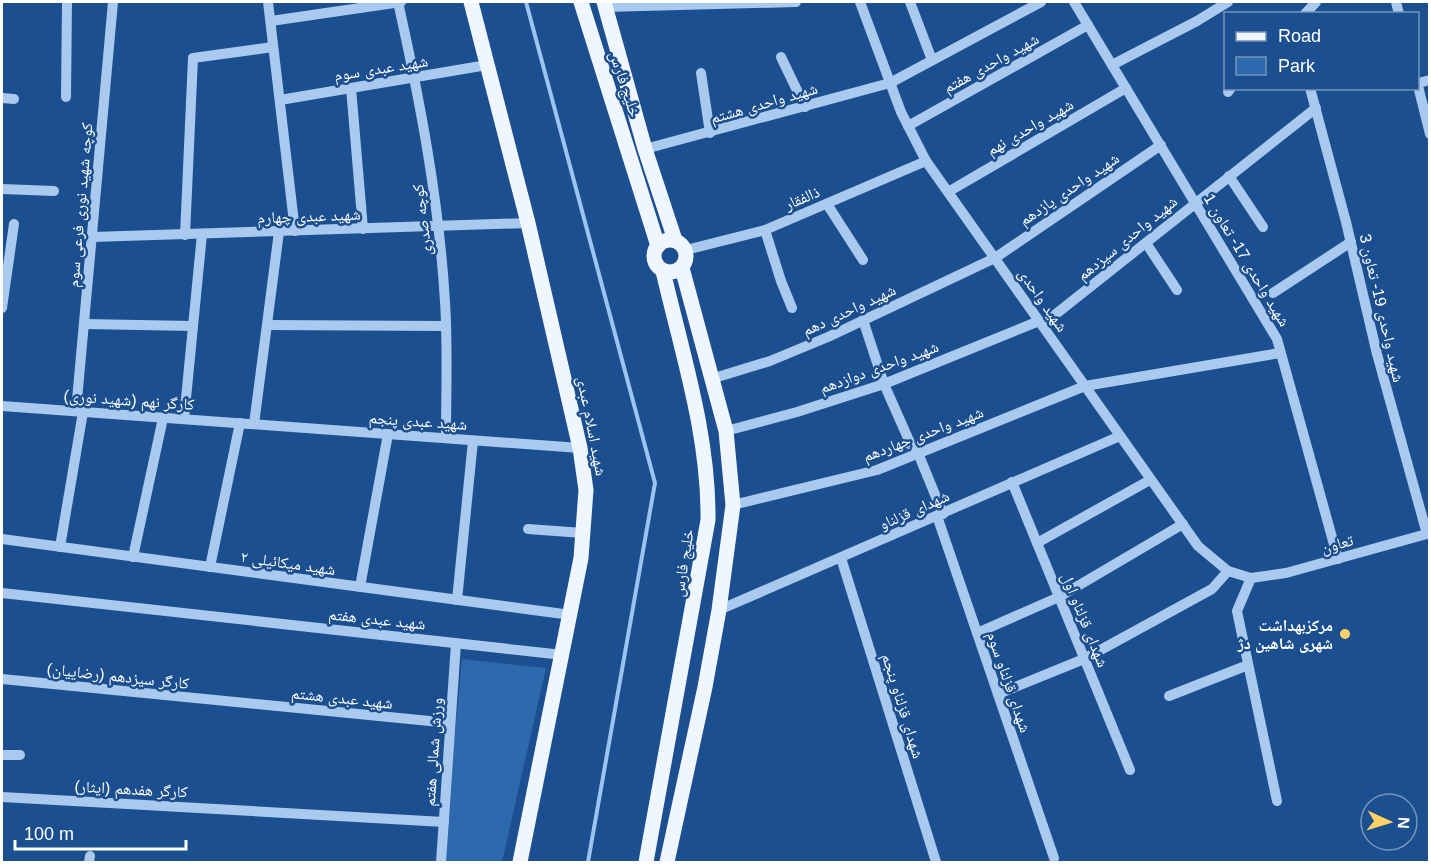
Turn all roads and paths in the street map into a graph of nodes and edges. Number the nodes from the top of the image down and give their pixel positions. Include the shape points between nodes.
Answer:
1 (67, 2) edge
2 (114, 2) edge
3 (268, 2) edge
4 (399, 2) edge
5 (471, 2) edge
6 (581, 2) edge
7 (796, 2) edge
8 (860, 2) edge
9 (910, 2) edge
10 (1041, 2) edge
11 (1074, 2) edge
12 (1228, 2) edge
13 (764, 3) edge
14 (604, 4) edge
15 (271, 21) junction
16 (1088, 25) junction
17 (273, 47) junction
18 (781, 57) dead end
19 (932, 60) junction
20 (487, 65) junction
21 (1112, 65) junction
22 (700, 73) dead end
23 (414, 78) junction
24 (890, 83) junction
25 (351, 88) junction
26 (1126, 88) junction
27 (1419, 89) edge
28 (1311, 90) edge
29 (66, 97) dead end
30 (2, 98) edge
31 (15, 99) dead end
32 (280, 100) junction
33 (805, 107) junction
34 (1316, 108) junction
35 (908, 126) junction
36 (710, 133) junction
37 (1430, 134) edge
38 (1161, 145) junction
39 (645, 149) junction
40 (926, 161) junction
41 (1229, 176) junction
42 (2, 189) edge
43 (54, 191) dead end
44 (948, 192) junction
45 (1196, 203) junction
46 (827, 204) junction
47 (528, 223) junction
48 (15, 224) dead end
49 (438, 226) junction
50 (1263, 227) dead end
51 (363, 229) junction
52 (765, 230) junction
53 (295, 231) junction
54 (279, 232) junction
55 (202, 234) junction
56 (185, 235) junction
57 (92, 237) junction
58 (1351, 242) junction
59 (1146, 243) junction
60 (680, 245) junction
61 (658, 246) junction
62 (995, 258) junction
63 (863, 261) dead end
64 (682, 268) junction
65 (663, 271) junction
66 (1177, 290) dead end
67 (1273, 293) dead end
68 (2, 308) edge
69 (792, 308) dead end
70 (863, 320) junction
71 (1041, 323) junction
72 (84, 324) junction
73 (267, 325) junction
74 (194, 326) junction
75 (445, 326) junction
76 (1280, 353) junction
77 (711, 379) junction
78 (884, 384) junction
79 (1085, 386) junction
80 (2, 406) edge
81 (79, 412) junction
82 (164, 418) junction
83 (184, 419) junction
84 (240, 423) junction
85 (254, 424) junction
86 (726, 431) junction
87 (388, 434) junction
88 (1120, 436) junction
89 (446, 438) junction
90 (473, 441) junction
91 (580, 448) junction
92 (916, 454) junction
93 (1150, 480) junction
94 (1012, 482) junction
95 (733, 505) junction
96 (940, 515) junction
97 (1183, 524) junction
98 (528, 529) dead end
99 (583, 533) junction
100 (1428, 533) edge
101 (2, 539) edge
102 (1037, 543) junction
103 (60, 548) junction
104 (133, 557) junction
105 (841, 558) junction
106 (1338, 559) junction
107 (210, 567) junction
108 (1228, 571) junction
109 (1251, 578) junction
110 (360, 587) junction
111 (2, 593) edge
112 (1059, 597) junction
113 (457, 600) junction
114 (719, 610) junction
115 (570, 615) junction
116 (977, 633) junction
117 (456, 643) junction
118 (563, 654) junction
119 (1084, 659) junction
120 (1248, 665) junction
121 (2, 679) edge
122 (998, 694) junction
123 (1169, 696) dead end
124 (231, 702) joint
125 (450, 723) junction
126 (2, 755) edge
127 (20, 755) dead end
128 (1130, 770) dead end
129 (2, 797) edge
130 (1277, 801) dead end
131 (444, 822) junction
132 (1054, 858) dead end
133 (441, 862) edge
134 (520, 862) edge
135 (646, 862) edge
136 (668, 862) edge
137 (936, 862) edge

1 - 29 street
2 - 57 street, کوچه شهید نوری فرعی سوم
3 - 15 street
4 - 15 street
4 - 23 street, کوچه صدری
5 - 20 main road, شهید اسلام عبدی
6 - 61 main road, خلیج فارس
7 - 13 street
8 - 24 street, شهید واحدی
9 - 19 street
10 - 19 street, شهید واحدی هشتم
11 - 16 street, شهید واحدی 17- تعاون 1
12 - 21 street
13 - 14 street
14 - 39 main road, خلیج فارس
15 - 17 street
16 - 21 street, شهید واحدی 17- تعاون 1
16 - 35 street, شهید واحدی هفتم
17 - 32 street
17 - 56 street via 193,58
18 - 33 street
19 - 24 street, شهید واحدی هشتم
20 - 23 street, شهید عبدی سوم
20 - 47 main road, شهید اسلام عبدی
21 - 26 street, شهید واحدی 17- تعاون 1
22 - 36 street
23 - 25 street, شهید عبدی سوم
23 - 49 street, کوچه صدری
24 - 33 street, شهید واحدی هشتم
24 - 35 street, شهید واحدی
25 - 32 street, شهید عبدی سوم
25 - 51 street
26 - 38 street, شهید واحدی 17- تعاون 1
26 - 44 street, شهید واحدی نهم
27 - 37 street
28 - 34 street, شهید واحدی 19- تعاون 3
30 - 31 street
32 - 53 street
33 - 36 street, شهید واحدی هشتم
34 - 41 street, شهید واحدی سیزدهم
34 - 58 street, شهید واحدی 19- تعاون 3
35 - 40 street, شهید واحدی
36 - 39 street, شهید واحدی هشتم
38 - 45 street, شهید واحدی 17- تعاون 1
38 - 62 street, شهید واحدی یازدهم
39 - 60 main road, خلیج فارس
40 - 44 street, شهید واحدی
40 - 46 street, ذالفقار
41 - 45 street, شهید واحدی سیزدهم
41 - 50 street
42 - 43 street
44 - 62 street, شهید واحدی
45 - 59 street, شهید واحدی سیزدهم
45 - 76 street, شهید واحدی 17- تعاون 1 via 1276,339
46 - 52 street, ذالفقار
46 - 63 street
47 - 49 street, شهید عبدی چهارم
47 - 91 main road, شهید اسلام عبدی
48 - 68 street
49 - 51 street, شهید عبدی چهارم
49 - 75 street, کوچه صدری
51 - 53 street, شهید عبدی چهارم
52 - 60 street, ذالفقار
52 - 69 street
53 - 54 street, شهید عبدی چهارم
54 - 55 street, شهید عبدی چهارم
54 - 73 street
55 - 56 street, شهید عبدی چهارم
55 - 74 street
56 - 57 street, شهید عبدی چهارم
57 - 72 street, کوچه شهید نوری فرعی سوم
58 - 67 street
58 - 100 street, شهید واحدی 19- تعاون 3 via 1377,354
59 - 66 street
59 - 71 street, شهید واحدی سیزدهم
60 - 61 main road via 666,240
60 - 64 main road via 686,260
61 - 65 main road via 655,260
62 - 70 street, شهید واحدی دهم
62 - 71 street, شهید واحدی
64 - 65 main road
64 - 77 main road
65 - 135 main road, خلیج فارس via 703,439 708,520
70 - 77 street, شهید واحدی دهم via 770,361
70 - 78 street, شهدای قزلناو سوم
71 - 78 street, شهید واحدی دوازدهم
71 - 79 street, شهید واحدی
72 - 74 street
72 - 81 street, کوچه شهید نوری فرعی سوم
73 - 75 street
73 - 85 street
74 - 83 street
75 - 89 street, کوچه صدری
76 - 79 street, شهید واحدی چهاردهم
76 - 106 street, شهید واحدی 17- تعاون 1
77 - 86 main road
78 - 86 street, شهید واحدی دوازدهم
78 - 92 street, شهدای قزلناو سوم
79 - 88 street, شهید واحدی
79 - 92 street, شهید واحدی چهاردهم
80 - 81 street, کارگر نهم (شهید نوری)
81 - 82 street, کارگر نهم (شهید نوری)
81 - 103 street, کوچه شهید نوری فرعی سوم
82 - 83 street, کارگر نهم (شهید نوری)
82 - 104 street
83 - 84 street, کارگر نهم (شهید نوری)
84 - 85 street, کارگر نهم (شهید نوری)
84 - 107 street
85 - 87 street, شهید عبدی پنجم
86 - 95 main road
87 - 89 street, شهید عبدی پنجم
87 - 110 street
88 - 93 street, شهید واحدی
88 - 94 street, شهدای قزلناو
89 - 90 street, شهید عبدی پنجم
90 - 91 street, شهید عبدی پنجم
90 - 113 street
91 - 99 main road, شهید اسلام عبدی via 586,490
92 - 95 street, شهید واحدی چهاردهم via 877,470
92 - 96 street, شهدای قزلناو سوم
93 - 97 street, شهید واحدی
93 - 102 street
94 - 96 street, شهدای قزلناو
94 - 102 street, شهدای قزلناو اول
95 - 114 main road
96 - 105 street, شهدای قزلناو
96 - 116 street, شهدای قزلناو سوم
97 - 108 street, شهید واحدی via 1198,546
97 - 112 street
98 - 99 street
99 - 115 main road, شهید اسلام عبدی
100 - 106 street, تعاون
101 - 103 street, شهید میکائیلی ۲
102 - 112 street, شهدای قزلناو اول
103 - 104 street, شهید میکائیلی ۲
104 - 107 street, شهید میکائیلی ۲
105 - 114 street, شهدای قزلناو
105 - 137 street, شهدای قزلناو پنجم
106 - 109 street, تعاون
107 - 110 street, شهید میکائیلی ۲
108 - 109 street, شهید واحدی
108 - 119 street via 1212,589
109 - 120 street via 1237,611
110 - 113 street, شهید میکائیلی ۲
111 - 117 street, شهید عبدی هفتم
112 - 116 street
112 - 119 street, شهدای قزلناو اول
113 - 115 street, شهید میکائیلی ۲
114 - 136 main road
115 - 118 main road, شهید اسلام عبدی
116 - 122 street, شهدای قزلناو سوم
117 - 118 street, شهید عبدی هفتم
117 - 125 street, ورزش شمالی هفتم
118 - 134 main road, شهید اسلام عبدی
119 - 122 street
119 - 128 street, شهدای قزلناو اول
120 - 123 street
120 - 130 street
121 - 124 street, کارگر سیزدهم (رضاییان)
122 - 132 street, شهدای قزلناو سوم
124 - 125 street, شهید عبدی هشتم
125 - 131 street, ورزش شمالی هفتم
126 - 127 street
129 - 131 street, کارگر هفدهم (ایثار)
131 - 133 street, ورزش شمالی هفتم

